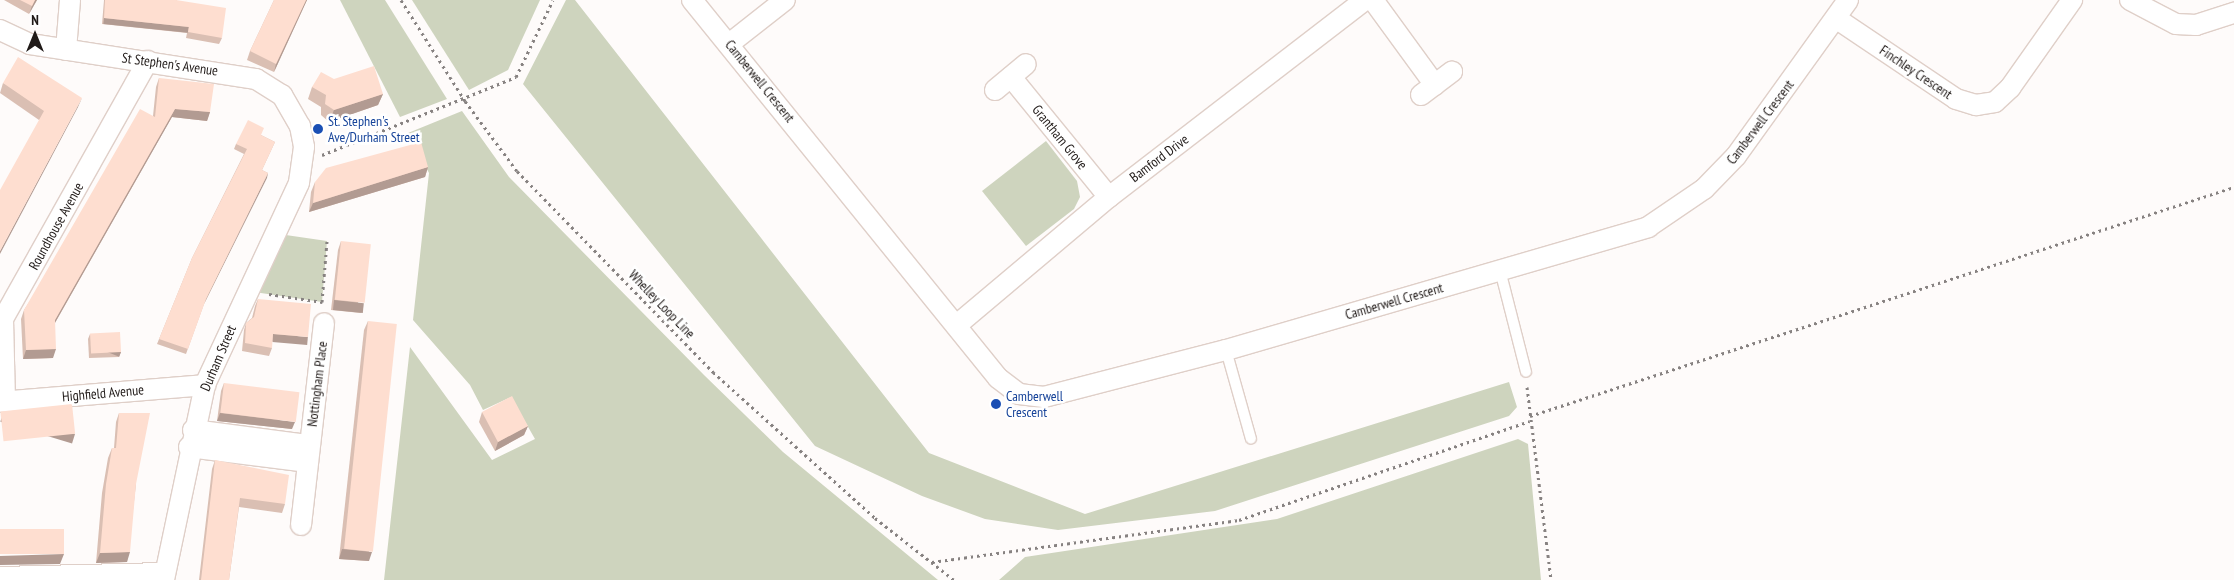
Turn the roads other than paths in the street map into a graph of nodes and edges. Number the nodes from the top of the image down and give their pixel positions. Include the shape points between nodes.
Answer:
1 (70, 0) edge
2 (692, 0) edge
3 (785, 0) edge
4 (1366, 0) edge
5 (1373, 0) edge
6 (1848, 0) edge
7 (2072, 0) edge
8 (2130, 0) edge
9 (2234, 13) edge
10 (1837, 19) junction
11 (0, 30) edge
12 (729, 44) junction
13 (66, 50) junction
14 (148, 61) junction
15 (1026, 64) dead end
16 (1452, 72) dead end
17 (1010, 77) junction
18 (995, 90) dead end
19 (303, 155) joint
20 (1109, 197) junction
21 (1500, 270) junction
22 (324, 323) dead end
23 (958, 324) junction
24 (1226, 350) junction
25 (1526, 372) road end
26 (205, 385) junction
27 (3, 401) edge
28 (191, 439) junction
29 (1251, 439) dead end
30 (309, 453) junction
31 (301, 525) dead end
32 (164, 576) edge
33 (0, 577) edge

1 - 13 street
2 - 12 street, Camberwell Crescent
3 - 12 street
4 - 20 street, Bamford Drive
5 - 16 street via 1428,90
6 - 10 street, Camberwell Crescent
7 - 10 street, Finchley Crescent via 2010,88 1995,102 1976,105 1956,99
8 - 9 street via 2176,24 2196,25
10 - 21 street, Camberwell Crescent via 1736,156 1704,189 1648,227
11 - 13 street, St Stephen's Avenue via 30,44
12 - 23 street, Camberwell Crescent
13 - 14 street, St Stephen's Avenue
14 - 19 street, St Stephen's Avenue via 238,74 270,85 292,108
14 - 27 street, Roundhouse Avenue via 3,319
15 - 17 street
17 - 18 street
17 - 20 street, Grantham Grove
19 - 26 street, Durham Street via 299,183
20 - 23 street, Bamford Drive
21 - 24 street, Camberwell Crescent
21 - 25 lane
22 - 30 street, Nottingham Place
23 - 24 street, Camberwell Crescent via 998,378 1019,394 1044,397
24 - 29 lane
26 - 27 street, Highfield Avenue
26 - 28 street, Durham Street
28 - 30 street
28 - 32 street, Durham Street
30 - 31 street, Nottingham Place
32 - 33 street

